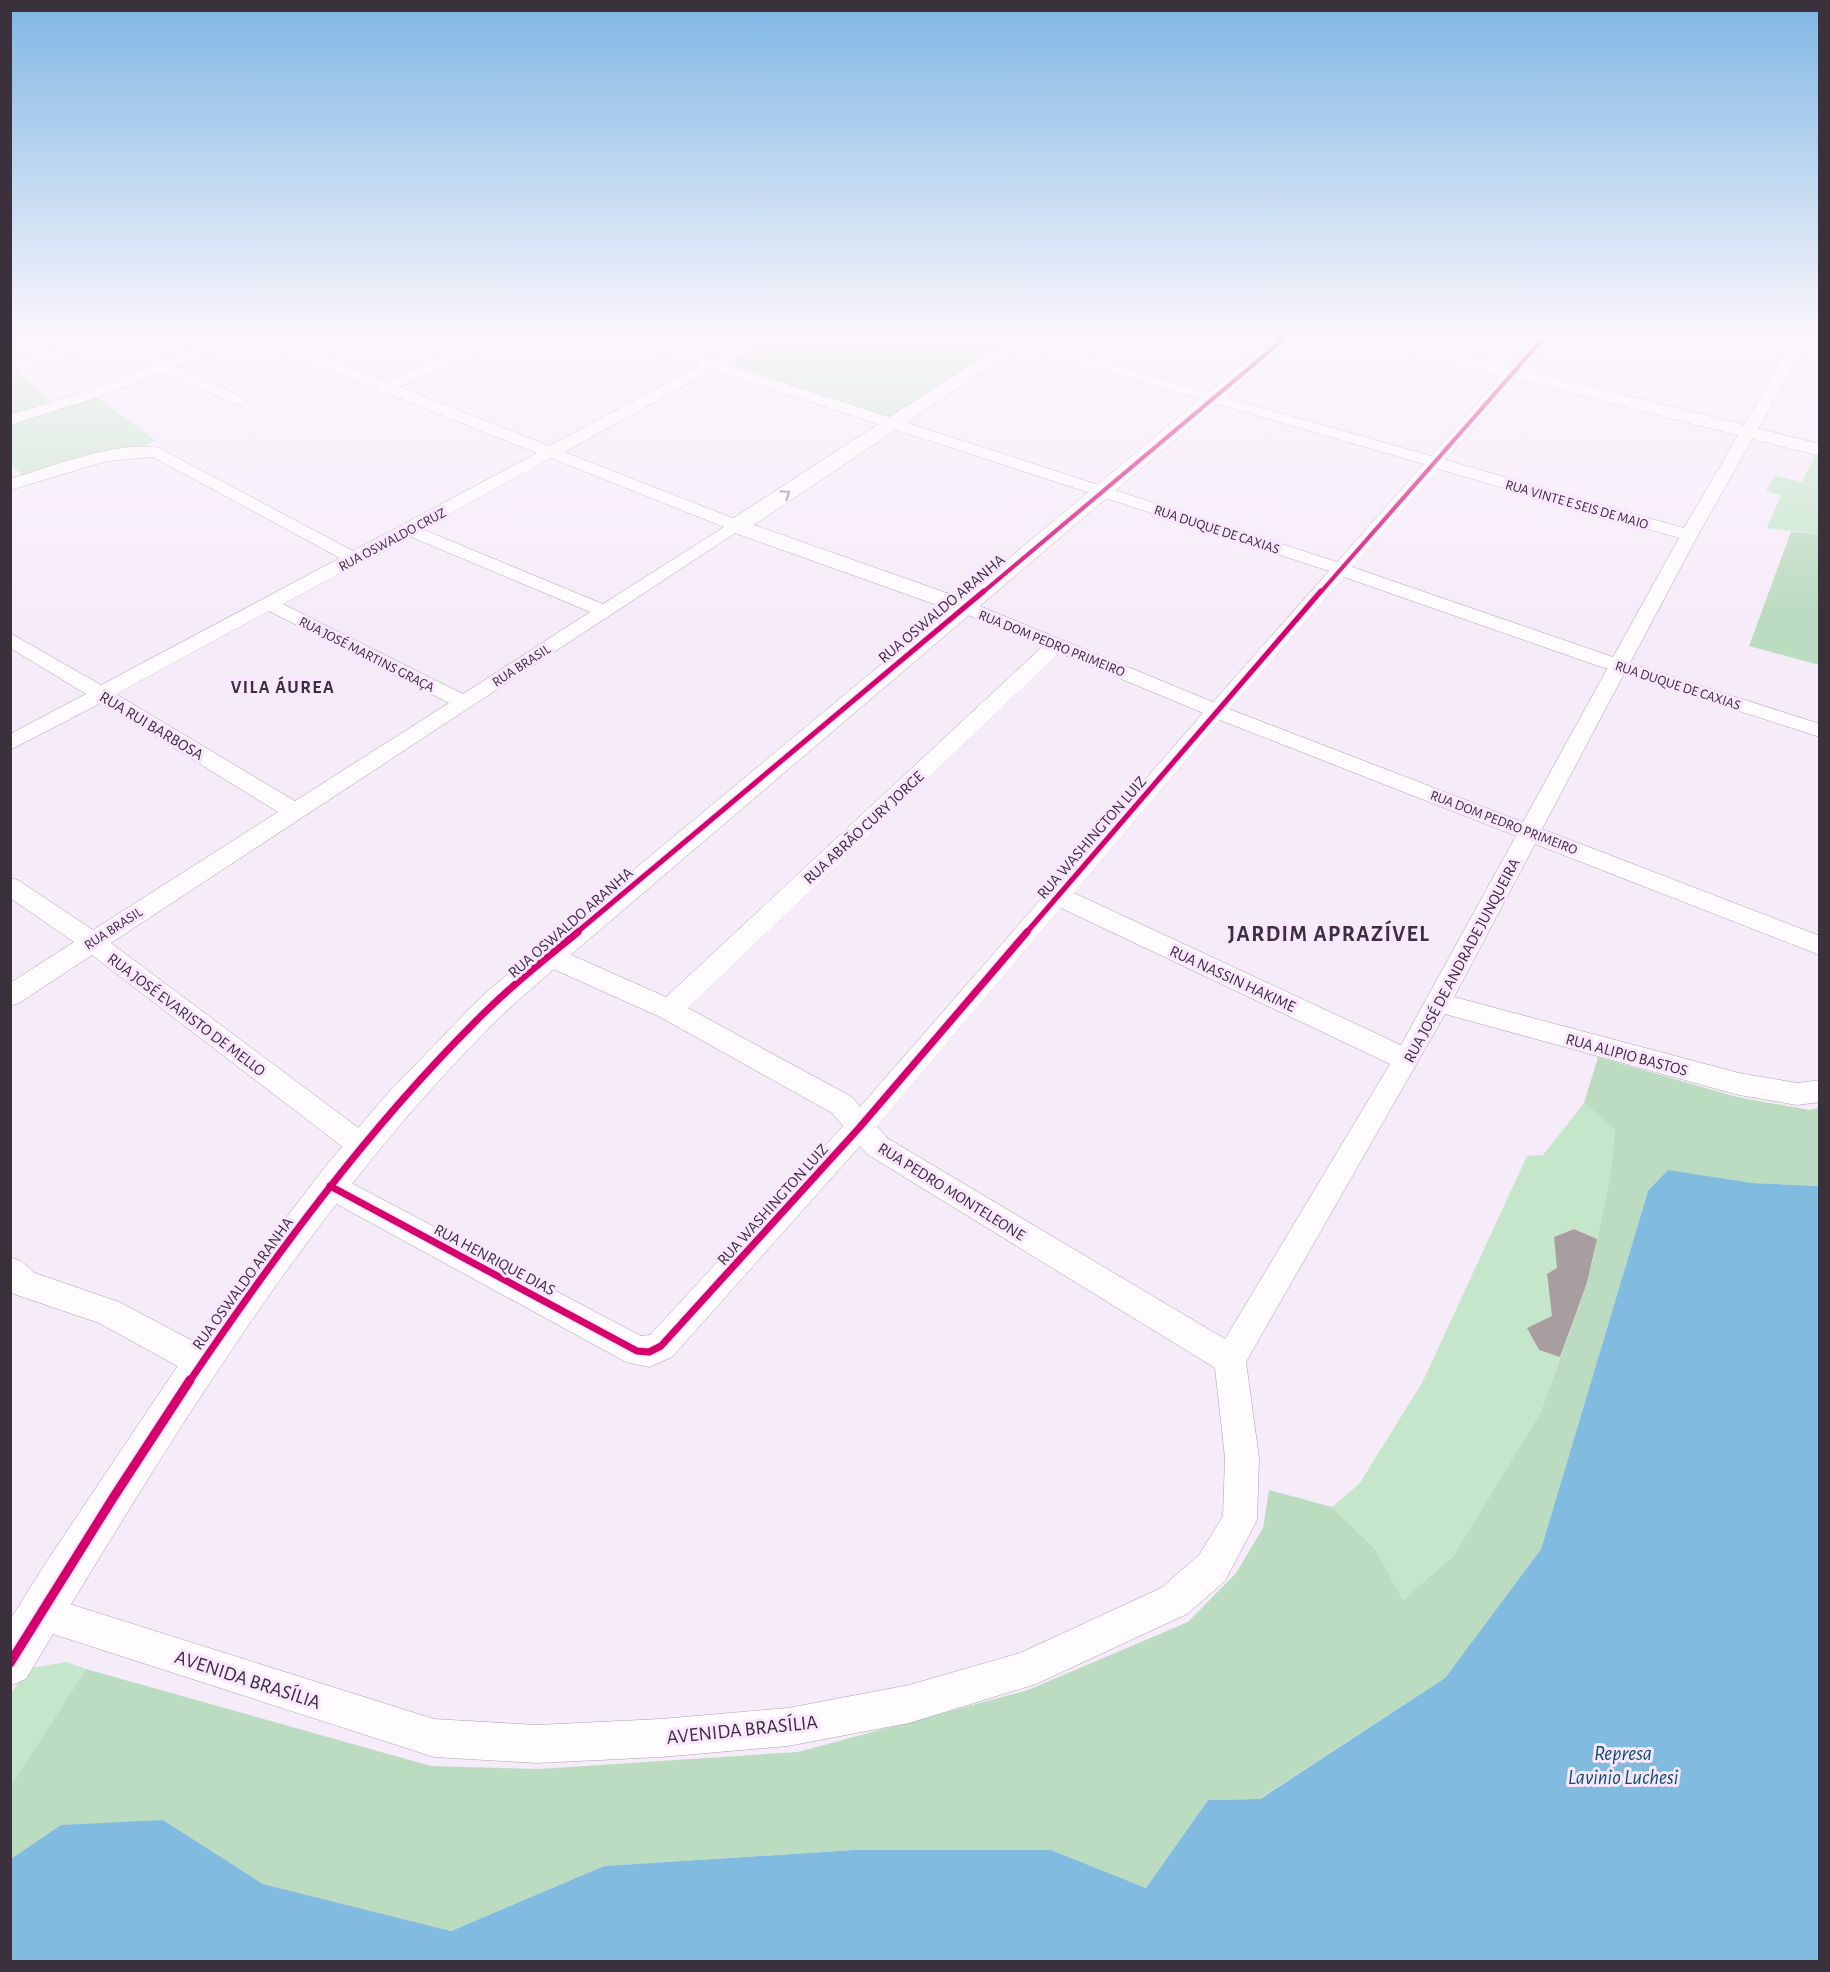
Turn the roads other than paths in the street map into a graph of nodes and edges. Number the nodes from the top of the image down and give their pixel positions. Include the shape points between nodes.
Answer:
1 (477, 425) edge
2 (601, 425) edge
3 (890, 425) joint
4 (1181, 425) edge
5 (1305, 425) edge
6 (1468, 425) edge
7 (1718, 425) edge
8 (1754, 425) edge
9 (1749, 433) junction
10 (1820, 450) edge
11 (549, 453) junction
12 (1434, 463) junction
13 (10, 485) edge
14 (1101, 492) junction
15 (737, 526) junction
16 (410, 530) junction
17 (1689, 535) junction
18 (355, 559) junction
19 (1340, 569) junction
20 (270, 605) junction
21 (963, 606) junction
22 (604, 611) junction
23 (10, 639) edge
24 (1057, 644) junction
25 (1619, 666) junction
26 (104, 695) junction
27 (464, 702) junction
28 (1216, 711) junction
29 (1820, 731) edge
30 (10, 743) edge
31 (294, 811) junction
32 (1530, 832) junction
33 (10, 886) edge
34 (1058, 897) junction
35 (92, 942) junction
36 (1820, 946) edge
37 (549, 956) junction
38 (10, 996) edge
39 (1437, 1002) junction
40 (669, 1010) junction
41 (1407, 1060) junction
42 (1820, 1091) edge
43 (860, 1128) junction
44 (362, 1146) junction
45 (330, 1186) junction
46 (15, 1284) edge
47 (649, 1352) joint
48 (1230, 1360) junction
49 (201, 1362) junction
50 (41, 1613) junction
51 (10, 1663) edge

1 - 11 street, RUA DOM PEDRO PRIMEIRO
2 - 11 street, RUA OSWALDO CRUZ
3 - 14 street, RUA DUQUE DE CAXIAS
15 -> 3 street, RUA BRASIL
4 - 14 street, RUA OSWALDO ARANHA
5 - 12 street, RUA VINTE E SEIS DE MAIO
6 - 12 street, RUA WASHINGTON LUIZ
7 - 9 street
8 - 9 street, RUA JOSÉ DE ANDRADE JUNQUEIRA
9 - 10 street
9 - 17 street, RUA JOSÉ DE ANDRADE JUNQUEIRA
11 - 15 street, RUA DOM PEDRO PRIMEIRO
11 - 16 street, RUA OSWALDO CRUZ
12 - 17 street, RUA VINTE E SEIS DE MAIO
12 - 19 street, RUA WASHINGTON LUIZ
13 - 18 street via 127,452 148,450
14 - 19 street, RUA DUQUE DE CAXIAS
14 - 21 street, RUA OSWALDO ARANHA
15 - 21 street, RUA DOM PEDRO PRIMEIRO
15 - 22 street, RUA BRASIL
16 - 18 street, RUA OSWALDO CRUZ
16 - 22 street
17 - 25 street, RUA JOSÉ DE ANDRADE JUNQUEIRA
18 - 20 street, RUA OSWALDO CRUZ
19 - 25 street, RUA DUQUE DE CAXIAS
19 - 28 street, RUA WASHINGTON LUIZ
20 - 26 street, RUA OSWALDO CRUZ
20 - 27 street, RUA JOSÉ MARTINS GRAÇA
21 - 24 street, RUA DOM PEDRO PRIMEIRO
21 - 37 street, RUA OSWALDO ARANHA
22 - 27 street, RUA BRASIL
23 - 26 street, RUA RUI BARBOSA
24 - 28 street, RUA DOM PEDRO PRIMEIRO
24 - 40 street, RUA ABRÃO CURY JORGE
25 - 29 street, RUA DUQUE DE CAXIAS
25 - 32 street, RUA JOSÉ DE ANDRADE JUNQUEIRA
26 - 30 street, RUA OSWALDO CRUZ
26 - 31 street, RUA RUI BARBOSA
27 - 31 street, RUA BRASIL
28 - 32 street, RUA DOM PEDRO PRIMEIRO
28 - 34 street, RUA WASHINGTON LUIZ
31 - 35 street, RUA BRASIL
32 - 36 street, RUA DOM PEDRO PRIMEIRO
32 - 39 street, RUA JOSÉ DE ANDRADE JUNQUEIRA
33 - 35 street, RUA JOSÉ EVARISTO DE MELLO
34 - 41 street, RUA NASSIN HAKIME
34 - 43 street, RUA WASHINGTON LUIZ
35 - 38 street, RUA BRASIL
35 - 44 street, RUA JOSÉ EVARISTO DE MELLO
37 - 40 street, RUA PEDRO MONTELEONE
37 - 44 street, RUA OSWALDO ARANHA via 466,1030
39 - 41 street, RUA JOSÉ DE ANDRADE JUNQUEIRA
39 - 42 street, RUA ALIPIO BASTOS via 1739,1084 1797,1094
40 - 43 street, RUA PEDRO MONTELEONE via 842,1105
41 - 48 street, RUA JOSÉ DE ANDRADE JUNQUEIRA
43 - 47 street, RUA WASHINGTON LUIZ via 661,1346
43 - 48 street, RUA PEDRO MONTELEONE via 877,1146
44 - 45 street, RUA OSWALDO ARANHA
45 - 47 street, RUA HENRIQUE DIAS via 637,1351
45 - 49 street, RUA OSWALDO ARANHA
46 - 49 street via 108,1312
48 - 50 street, AVENIDA BRASÍLIA via 1242,1458 1240,1520 1212,1568 1174,1601 1023,1671 909,1704 788,1727 661,1738 537,1744 434,1738
49 - 50 street, RUA OSWALDO ARANHA
50 - 51 street, RUA OSWALDO ARANHA

